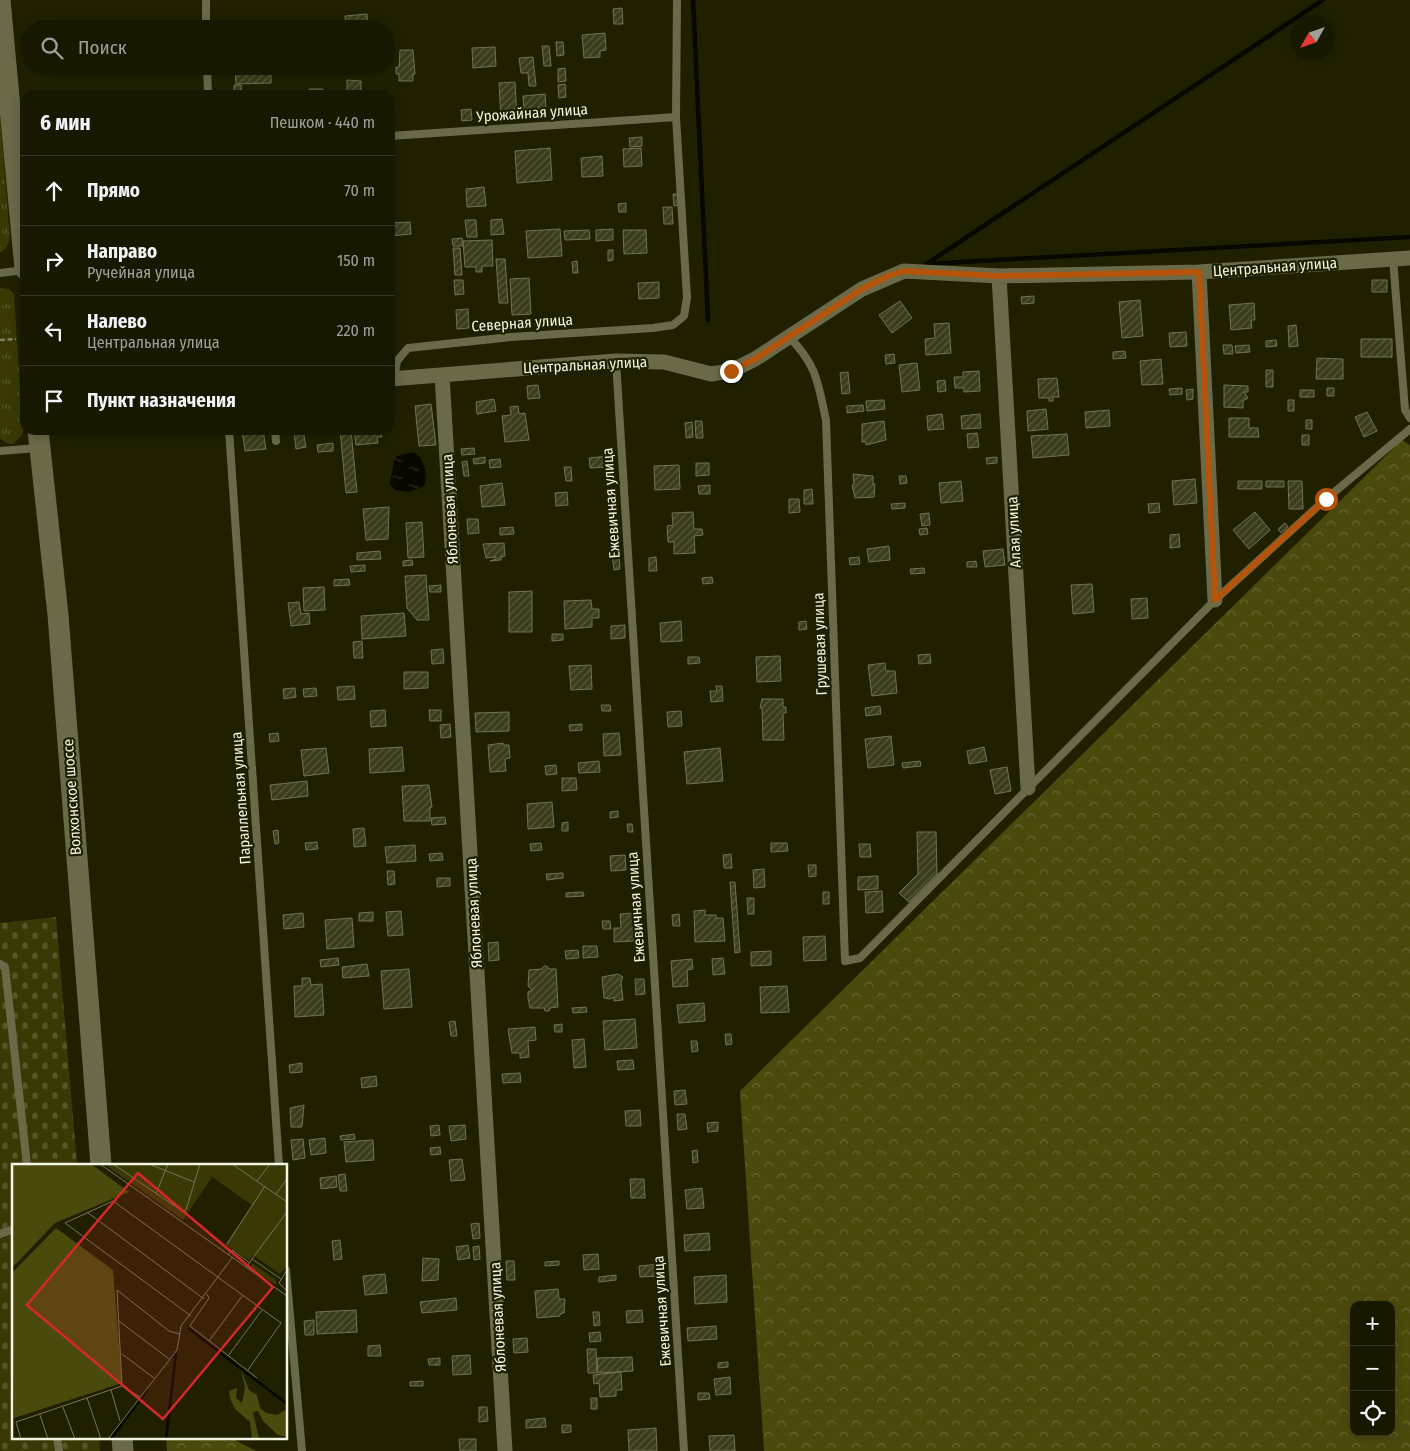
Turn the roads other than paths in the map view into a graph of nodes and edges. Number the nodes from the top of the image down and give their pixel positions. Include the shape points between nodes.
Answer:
1 (0, 0) edge
2 (206, 0) edge
3 (677, 0) edge
4 (206, 20) edge
5 (207, 75) edge
6 (208, 90) edge
7 (676, 117) junction
8 (395, 136) edge
9 (20, 216) edge
10 (1410, 258) edge
11 (1393, 259) junction
12 (20, 271) edge
13 (1199, 272) junction
14 (0, 273) edge
15 (999, 276) junction
16 (789, 337) junction
17 (616, 361) junction
18 (395, 368) edge
19 (442, 375) junction
20 (395, 378) edge
21 (1410, 418) edge
22 (1410, 429) edge
23 (229, 435) edge
24 (275, 435) edge
25 (38, 439) edge
26 (276, 441) dead end
27 (0, 451) edge
28 (1215, 600) junction
29 (1028, 788) junction
30 (0, 964) edge
31 (27, 1164) edge
32 (101, 1164) edge
33 (279, 1164) edge
34 (12, 1230) edge
35 (0, 1234) edge
36 (288, 1293) edge
37 (57, 1438) edge
38 (122, 1438) edge
39 (59, 1451) edge
40 (123, 1451) edge
41 (302, 1451) edge
42 (505, 1451) edge
43 (684, 1451) edge

1 - 9 main road
2 - 4 lane
3 - 7 lane
5 - 6 lane
7 - 8 lane, Урожайная улица
7 - 18 lane, Северная улица via 687,298 684,316 673,325 426,344 408,348
10 - 11 street, Центральная улица
11 - 13 street, Центральная улица
11 - 21 lane via 1405,410
12 - 14 lane
13 - 15 street, Центральная улица
13 - 28 street
15 - 16 street, Центральная улица via 904,271 862,289
15 - 29 street, Алая улица
16 - 17 street, Центральная улица via 731,371 712,374 664,362
16 - 29 lane, Грушевая улица via 815,370 826,420 845,961 860,958
17 - 19 street, Центральная улица
17 - 43 lane, Ежевичная улица
19 - 20 street, Центральная улица
19 - 42 street, Яблоневая улица
22 - 28 lane via 1326,499
23 - 33 lane, Параллельная улица
24 - 26 lane
25 - 27 lane
25 - 32 main road, Волхонское шоссе via 58,615
28 - 29 lane
30 - 31 lane via 6,967
34 - 35 lane
36 - 41 lane
37 - 39 lane
38 - 40 main road

